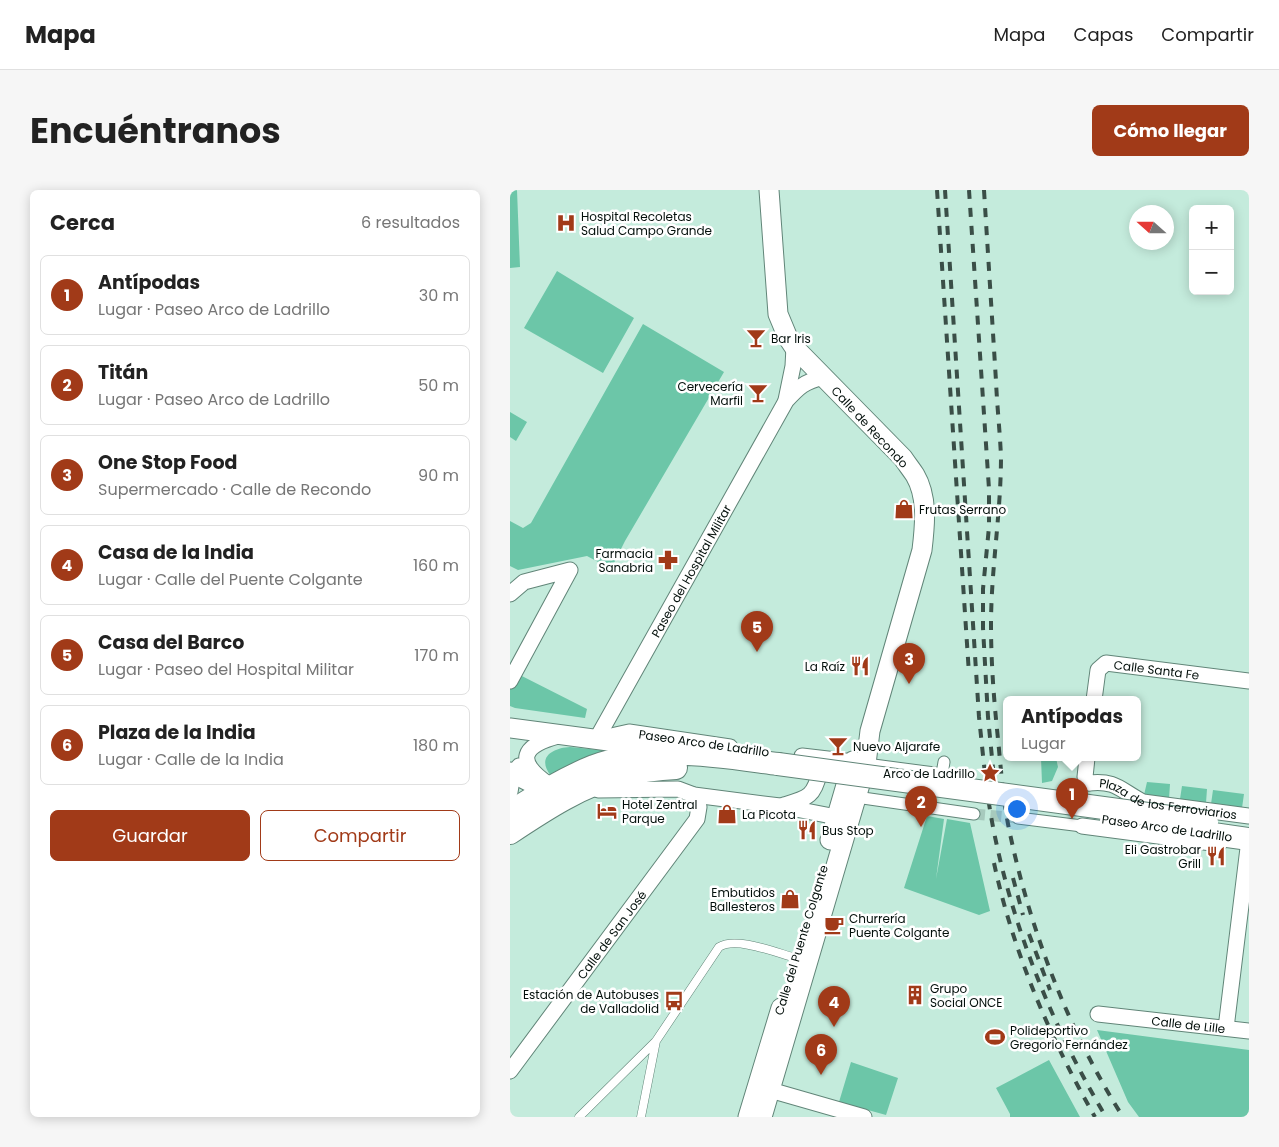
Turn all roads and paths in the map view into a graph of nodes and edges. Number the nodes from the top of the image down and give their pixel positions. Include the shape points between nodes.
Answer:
1 (769, 190) edge
2 (794, 347) junction
3 (823, 377) junction
4 (786, 402) junction
5 (510, 594) edge
6 (510, 681) edge
7 (1249, 681) edge
8 (1095, 696) edge
9 (510, 728) edge
10 (562, 735) junction
11 (596, 740) junction
12 (675, 752) junction
13 (812, 758) junction
14 (1086, 761) edge
15 (944, 762) dead end
16 (859, 763) junction
17 (778, 770) junction
18 (515, 775) edge
19 (1089, 782) junction
20 (551, 786) junction
21 (582, 790) junction
22 (694, 795) junction
23 (1077, 796) dead end
24 (856, 797) junction
25 (780, 806) junction
26 (510, 812) edge
27 (974, 814) tunnel mouth
28 (1249, 816) edge
29 (844, 818) junction
30 (1018, 818) tunnel mouth
31 (1082, 826) joint
32 (510, 833) edge
33 (1249, 841) edge
34 (796, 958) junction
35 (1098, 1014) dead end
36 (1226, 1028) junction
37 (1249, 1031) edge
38 (656, 1041) junction
39 (510, 1071) edge
40 (770, 1090) junction
41 (579, 1117) edge
42 (641, 1117) edge
43 (748, 1117) edge
44 (762, 1117) edge
45 (864, 1117) edge

1 - 2 street, Calle de Recondo via 778,314
2 - 3 street, Calle de Recondo
2 - 4 street, Paseo del Hospital Militar via 794,366
3 - 4 street, Paseo del Hospital Militar via 799,387
3 - 16 street, Calle de Recondo via 903,458 916,476 924,500 922,550
4 - 11 street, Paseo del Hospital Militar
5 - 6 street via 524,582 570,570
7 - 8 street, Calle Santa Fe via 1106,663 1098,670
9 - 10 street, Paseo Arco de Ladrillo
10 - 11 street, Paseo Arco de Ladrillo
10 - 18 street, Paseo Arco de Ladrillo via 537,742
11 - 12 street, Paseo Arco de Ladrillo
11 - 13 street, Paseo Arco de Ladrillo via 629,732
12 - 17 main road, Paseo Arco de Ladrillo via 712,755
12 - 20 main road, Paseo Arco de Ladrillo via 628,756 595,766
13 - 16 street, Paseo Arco de Ladrillo
13 - 25 street, Paseo Arco de Ladrillo via 820,771 810,795
14 - 19 street via 1085,777
15 - 16 street, Paseo Arco de Ladrillo via 942,774
16 - 24 street, Calle del Puente Colgante
16 - 29 street, Calle del Puente Colgante
17 - 21 main road, Paseo Arco de Ladrillo via 681,767 648,770
17 - 33 main road, Paseo Arco de Ladrillo via 1207,828
18 - 20 street, Paseo Arco de Ladrillo
19 - 23 street
19 - 28 street, Plaza de los Ferroviarios via 1104,781 1116,785 1143,802
20 - 21 street, Paseo Arco de Ladrillo
20 - 26 main road
21 - 22 street, Paseo Arco de Ladrillo via 678,789
21 - 32 main road
22 - 25 street, Paseo Arco de Ladrillo
22 - 39 street, Calle de San José via 699,807 696,819
24 - 27 street
24 - 29 street, Calle del Puente Colgante
25 - 29 street, Paseo Arco de Ladrillo
29 - 34 street, Calle del Puente Colgante
29 - 40 street, Calle del Puente Colgante
30 - 31 street, Paseo Arco de Ladrillo
31 - 33 street, Paseo Arco de Ladrillo
33 - 36 street
34 - 38 lane via 738,943 721,945
34 - 43 street, Calle del Puente Colgante
35 - 36 street, Calle de Lille
36 - 37 street, Calle de Lille
38 - 41 lane
38 - 42 lane
40 - 44 street, Calle del Puente Colgante
40 - 45 street

